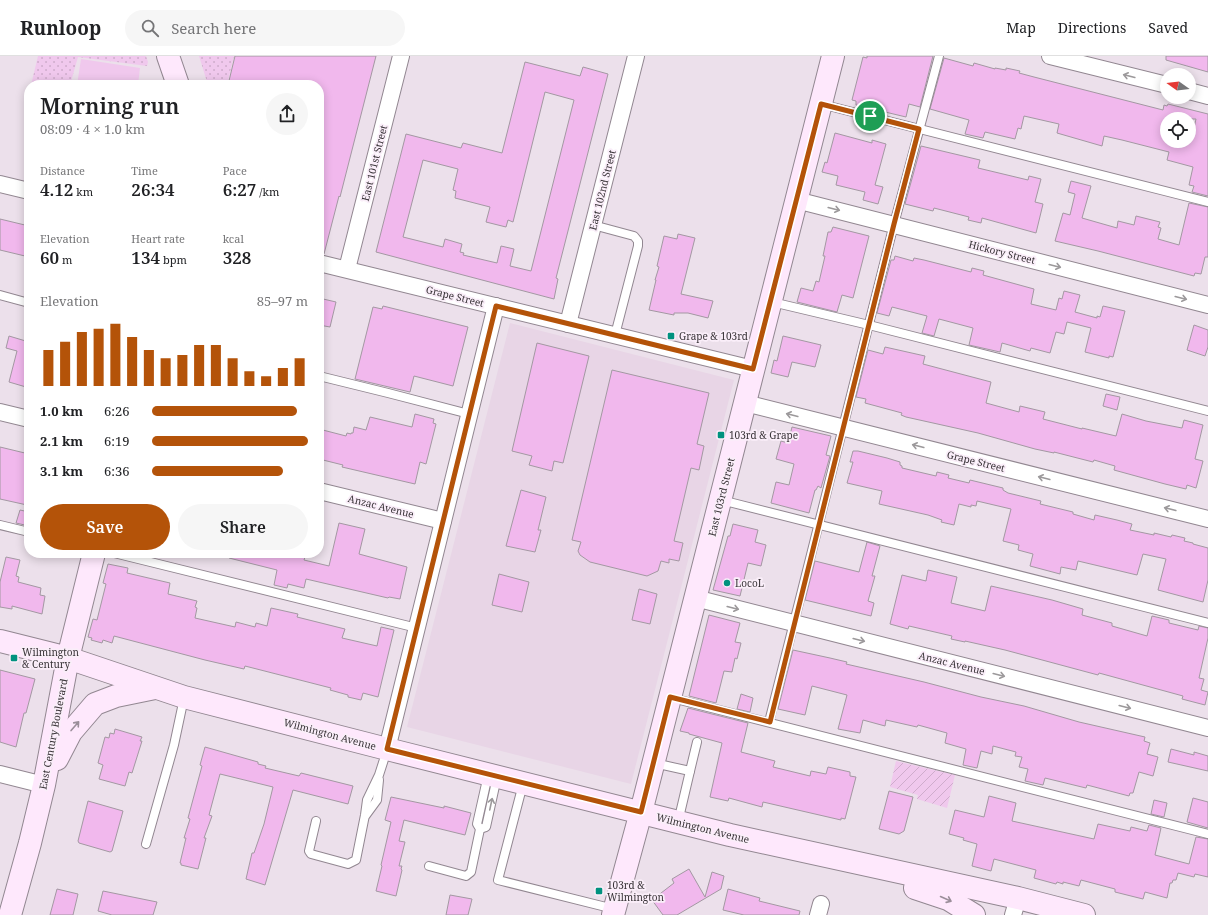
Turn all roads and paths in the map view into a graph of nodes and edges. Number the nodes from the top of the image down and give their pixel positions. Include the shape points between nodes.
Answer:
1 (168, 56) edge
2 (402, 56) edge
3 (636, 56) edge
4 (833, 56) edge
5 (939, 56) edge
6 (1050, 56) edge
7 (176, 80) edge
8 (1160, 83) edge
9 (1196, 93) edge
10 (1208, 96) edge
11 (821, 104) junction
12 (919, 129) junction
13 (0, 184) edge
14 (24, 190) edge
15 (796, 200) junction
16 (1208, 202) edge
17 (894, 224) junction
18 (593, 225) junction
19 (324, 264) edge
20 (347, 270) junction
21 (0, 295) edge
22 (24, 302) edge
23 (770, 302) junction
24 (1208, 305) edge
25 (496, 306) junction
26 (568, 324) junction
27 (869, 324) junction
28 (615, 335) junction
29 (753, 369) junction
30 (324, 377) edge
31 (745, 403) junction
32 (0, 412) edge
33 (1208, 412) edge
34 (469, 414) junction
35 (24, 419) edge
36 (843, 427) junction
37 (324, 492) edge
38 (720, 500) junction
39 (1208, 519) edge
40 (443, 521) junction
41 (0, 524) edge
42 (819, 524) junction
43 (24, 531) edge
44 (93, 558) edge
45 (134, 558) edge
46 (695, 598) junction
47 (795, 623) junction
48 (1208, 624) edge
49 (417, 628) junction
50 (0, 641) edge
51 (68, 658) junction
52 (156, 688) junction
53 (184, 697) junction
54 (670, 697) junction
55 (770, 722) junction
56 (1208, 728) edge
57 (697, 742) dead end
58 (387, 749) junction
59 (654, 763) junction
60 (690, 771) junction
61 (0, 774) edge
62 (493, 775) junction
63 (523, 783) junction
64 (44, 785) junction
65 (641, 812) junction
66 (316, 821) dead end
67 (678, 822) junction
68 (1208, 834) edge
69 (146, 844) dead end
70 (831, 858) junction
71 (429, 866) dead end
72 (1016, 906) edge
73 (614, 912) edge
74 (10, 915) edge
75 (974, 915) edge
76 (1084, 915) edge

1 - 7 main road
2 - 20 street, East 101st Street
3 - 18 street, East 102nd Street
4 - 11 main road, East 103rd Street
5 - 12 lane
8 -> 6 street
9 - 10 street
11 - 12 lane
11 - 15 main road, East 103rd Street
12 - 16 lane
12 - 17 lane
13 - 14 street
15 -> 17 street, Hickory Street
15 - 23 main road, East 103rd Street
17 -> 24 street, Hickory Street
17 - 27 lane
18 - 26 street, East 102nd Street
18 - 28 lane via 634,236 638,241
19 - 20 street, Grape Street
20 - 25 street, Grape Street
21 - 22 lane
23 - 27 lane
23 - 29 main road, East 103rd Street
25 - 26 street, Grape Street
25 - 34 street
26 - 28 street, Grape Street
27 - 33 lane
27 - 36 lane
28 - 29 street, Grape Street
29 - 31 main road, East 103rd Street
30 - 34 lane
36 -> 31 street, Grape Street
31 - 38 main road, East 103rd Street
32 - 35 street
34 - 40 street
39 -> 36 street, Grape Street
36 - 42 lane
37 - 40 street, Anzac Avenue
38 - 42 lane
38 - 46 main road, East 103rd Street
40 - 49 street
41 - 43 lane
42 - 47 lane
42 - 48 lane
44 - 51 main road, East Century Boulevard
45 - 49 lane
46 -> 47 street, Anzac Avenue
46 - 54 main road, East 103rd Street
47 - 55 lane
47 -> 56 street, Anzac Avenue
49 - 58 street
50 - 51 main road, Wilmington Avenue
51 - 52 main road, Wilmington Avenue
51 - 64 main road, East Century Boulevard
52 - 53 main road, Wilmington Avenue
64 -> 52 main road via 71,732 95,704 116,696
53 - 58 main road, Wilmington Avenue
53 - 69 lane via 174,745
54 - 55 lane
54 - 59 main road, East 103rd Street
55 - 68 lane
57 - 60 lane
58 - 62 main road, Wilmington Avenue
58 - 66 lane via 379,775 377,800 365,815 356,860 348,864 311,854 309,851
59 - 60 lane
59 - 65 main road, East 103rd Street
60 - 67 lane
61 - 64 street
62 - 63 main road, Wilmington Avenue
62 - 71 lane via 477,824 480,829 471,872 466,876
63 - 65 main road, Wilmington Avenue
63 - 73 lane via 498,880
64 - 74 main road, East Century Boulevard
65 - 67 main road, Wilmington Avenue
65 - 73 main road, East 103rd Street
67 - 70 main road, Wilmington Avenue
70 - 72 main road, Wilmington Avenue
70 -> 75 main road via 948,900
72 - 76 main road, Wilmington Avenue

